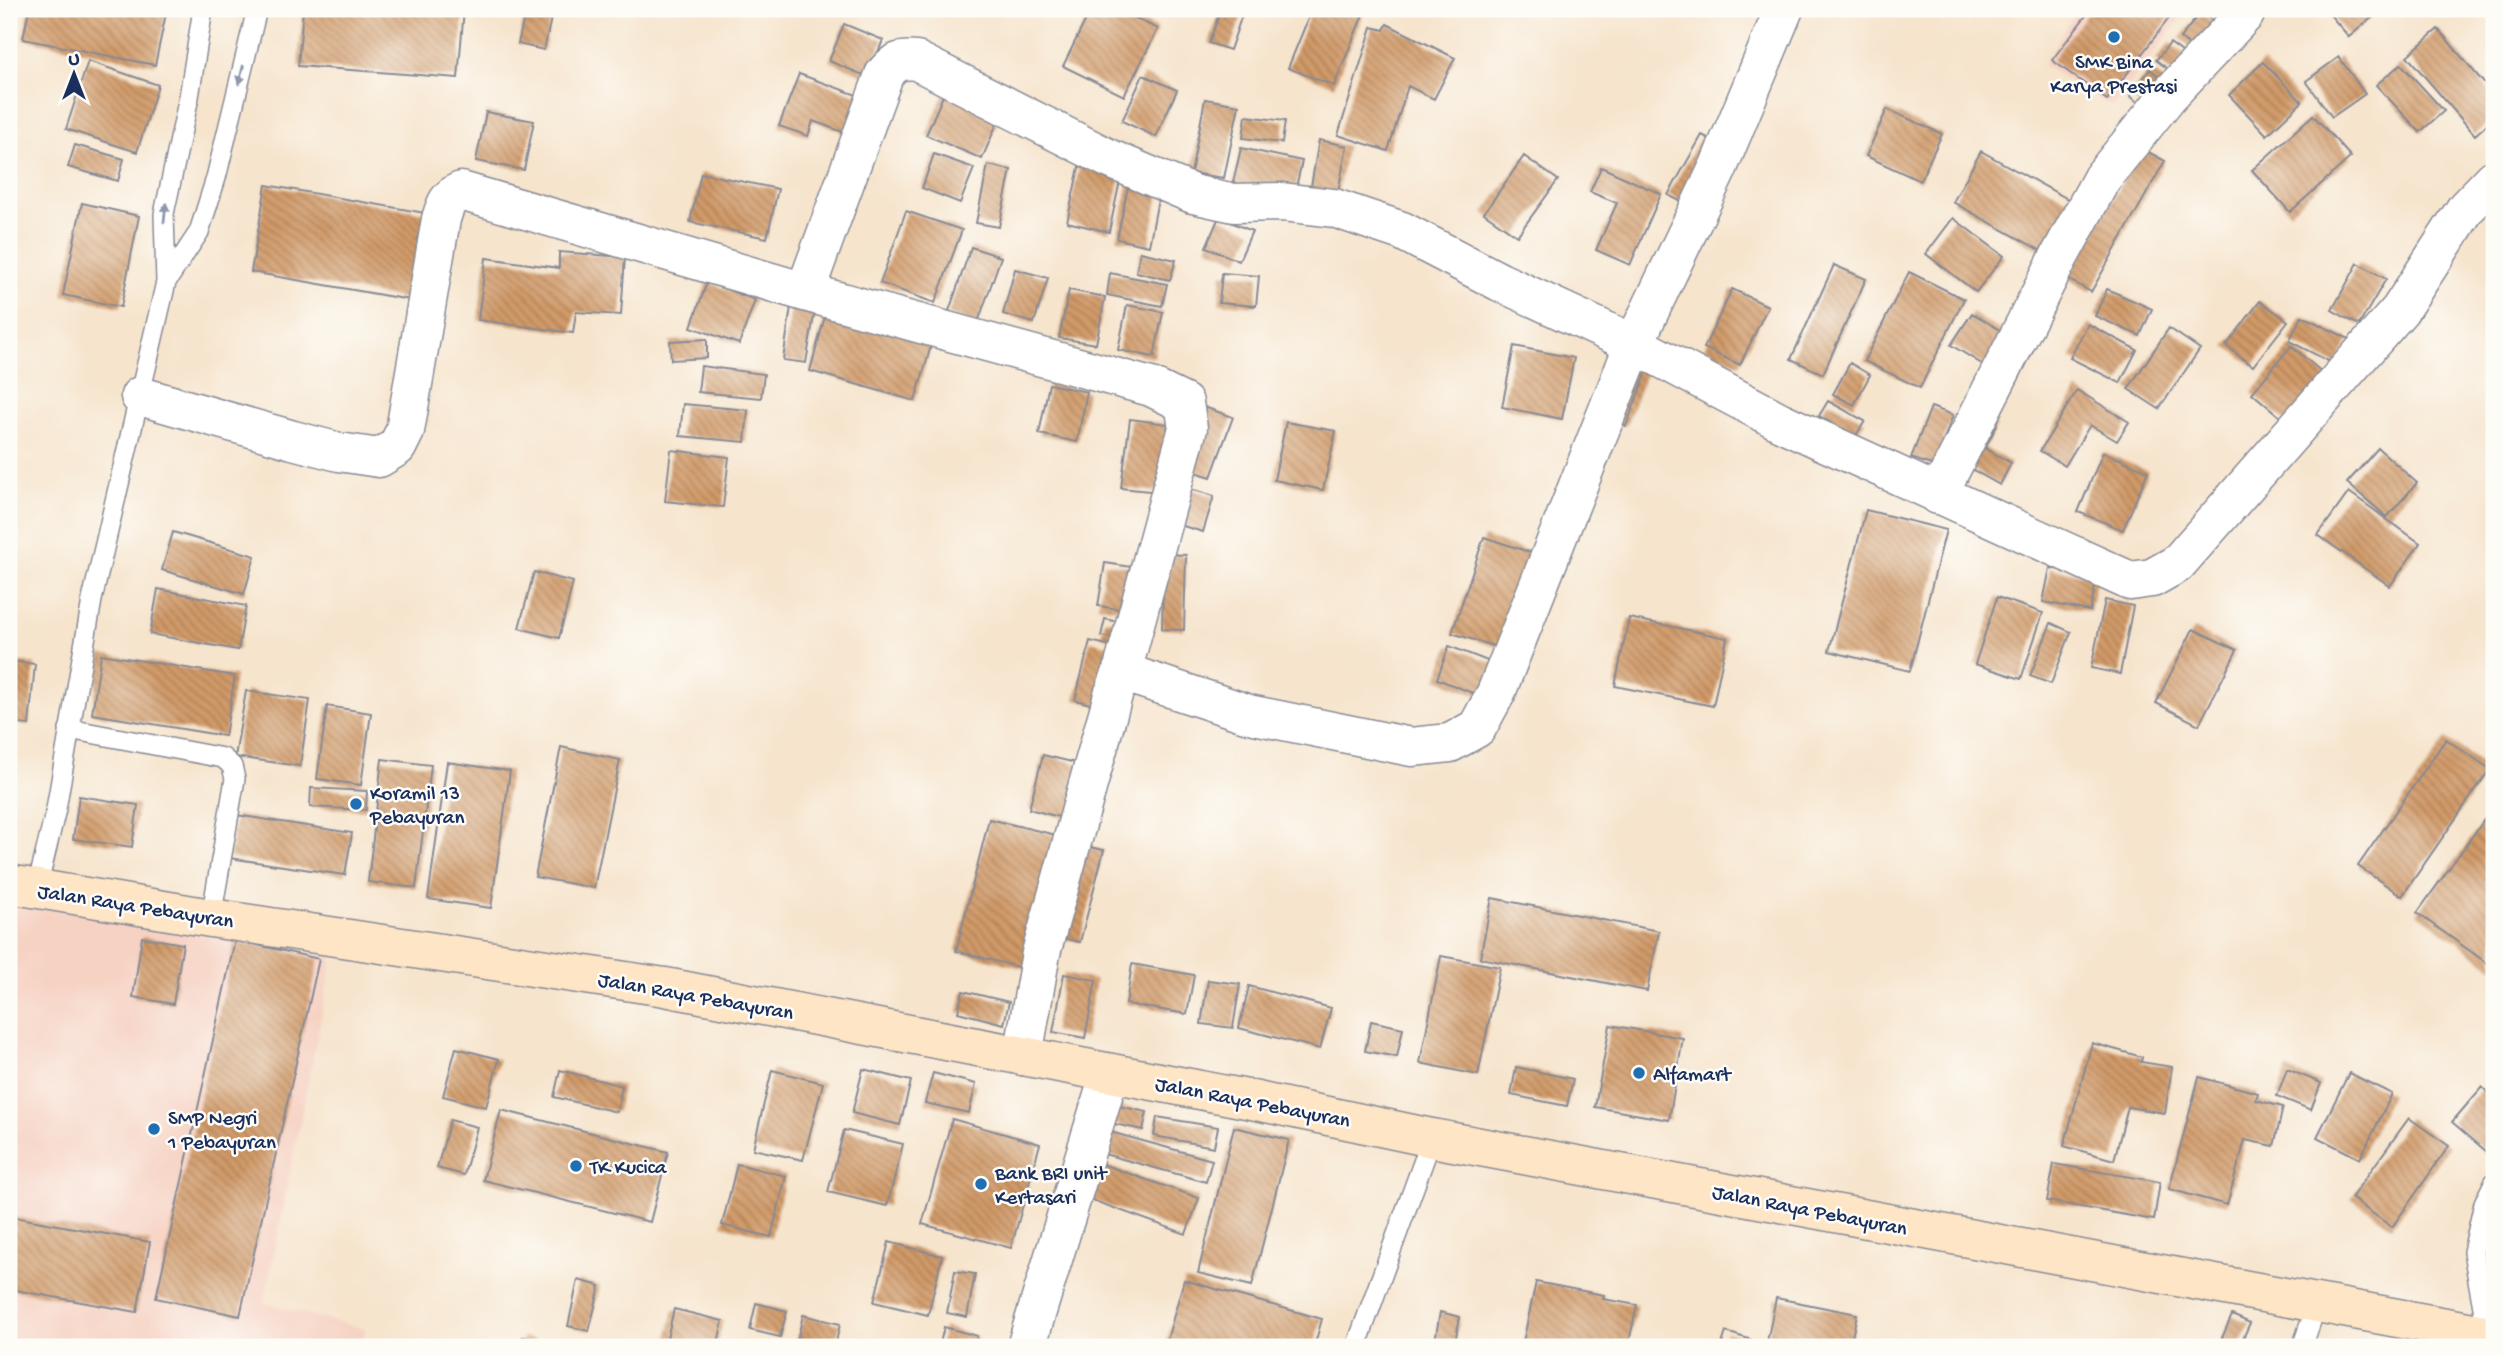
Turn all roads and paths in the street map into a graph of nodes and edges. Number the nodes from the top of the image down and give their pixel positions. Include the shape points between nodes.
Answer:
1 (203, 9) edge
2 (257, 9) edge
3 (1784, 9) edge
4 (2245, 14) dead end
5 (2494, 180) edge
6 (166, 282) junction
7 (805, 292) junction
8 (1634, 344) junction
9 (140, 396) junction
10 (1938, 495) junction
11 (1122, 672) junction
12 (69, 729) junction
13 (23, 886) edge
14 (211, 918) junction
15 (1023, 1056) junction
16 (1110, 1073) junction
17 (1432, 1138) junction
18 (2494, 1183) edge
19 (2317, 1304) junction
20 (2469, 1337) edge
21 (1027, 1344) dead end
22 (1356, 1347) edge
23 (2302, 1347) edge

6 -> 1 lane via 164,214
2 -> 6 lane via 200,232
3 - 8 street via 1718,168
4 - 10 street via 2168,96 2102,178
5 - 10 street via 2466,208 2400,310 2177,565 2152,578 2130,581
6 - 9 lane
7 - 8 street via 884,75 903,59 929,65 1108,158 1193,194 1234,203 1334,208 1402,231
7 - 9 street via 461,191 451,195 441,219 405,431 397,447 379,458 339,452
7 - 11 street via 1151,387 1184,403 1188,428
8 - 10 street via 1781,422
8 - 11 street via 1496,693 1477,728 1450,743 1411,747 1249,714
9 - 12 lane via 92,600
11 - 15 street via 1041,953
12 - 13 lane via 56,809
12 - 14 lane via 223,758 232,766 234,779
13 - 14 main road, Jalan Raya Pebayuran
14 - 15 main road, Jalan Raya Pebayuran via 665,987
15 - 16 main road, Jalan Raya Pebayuran
16 - 17 main road, Jalan Raya Pebayuran
16 - 21 street
17 - 19 main road, Jalan Raya Pebayuran
17 - 22 lane
18 - 20 lane via 2484,1203 2473,1252
19 - 20 main road, Jalan Raya Pebayuran
19 - 23 lane

